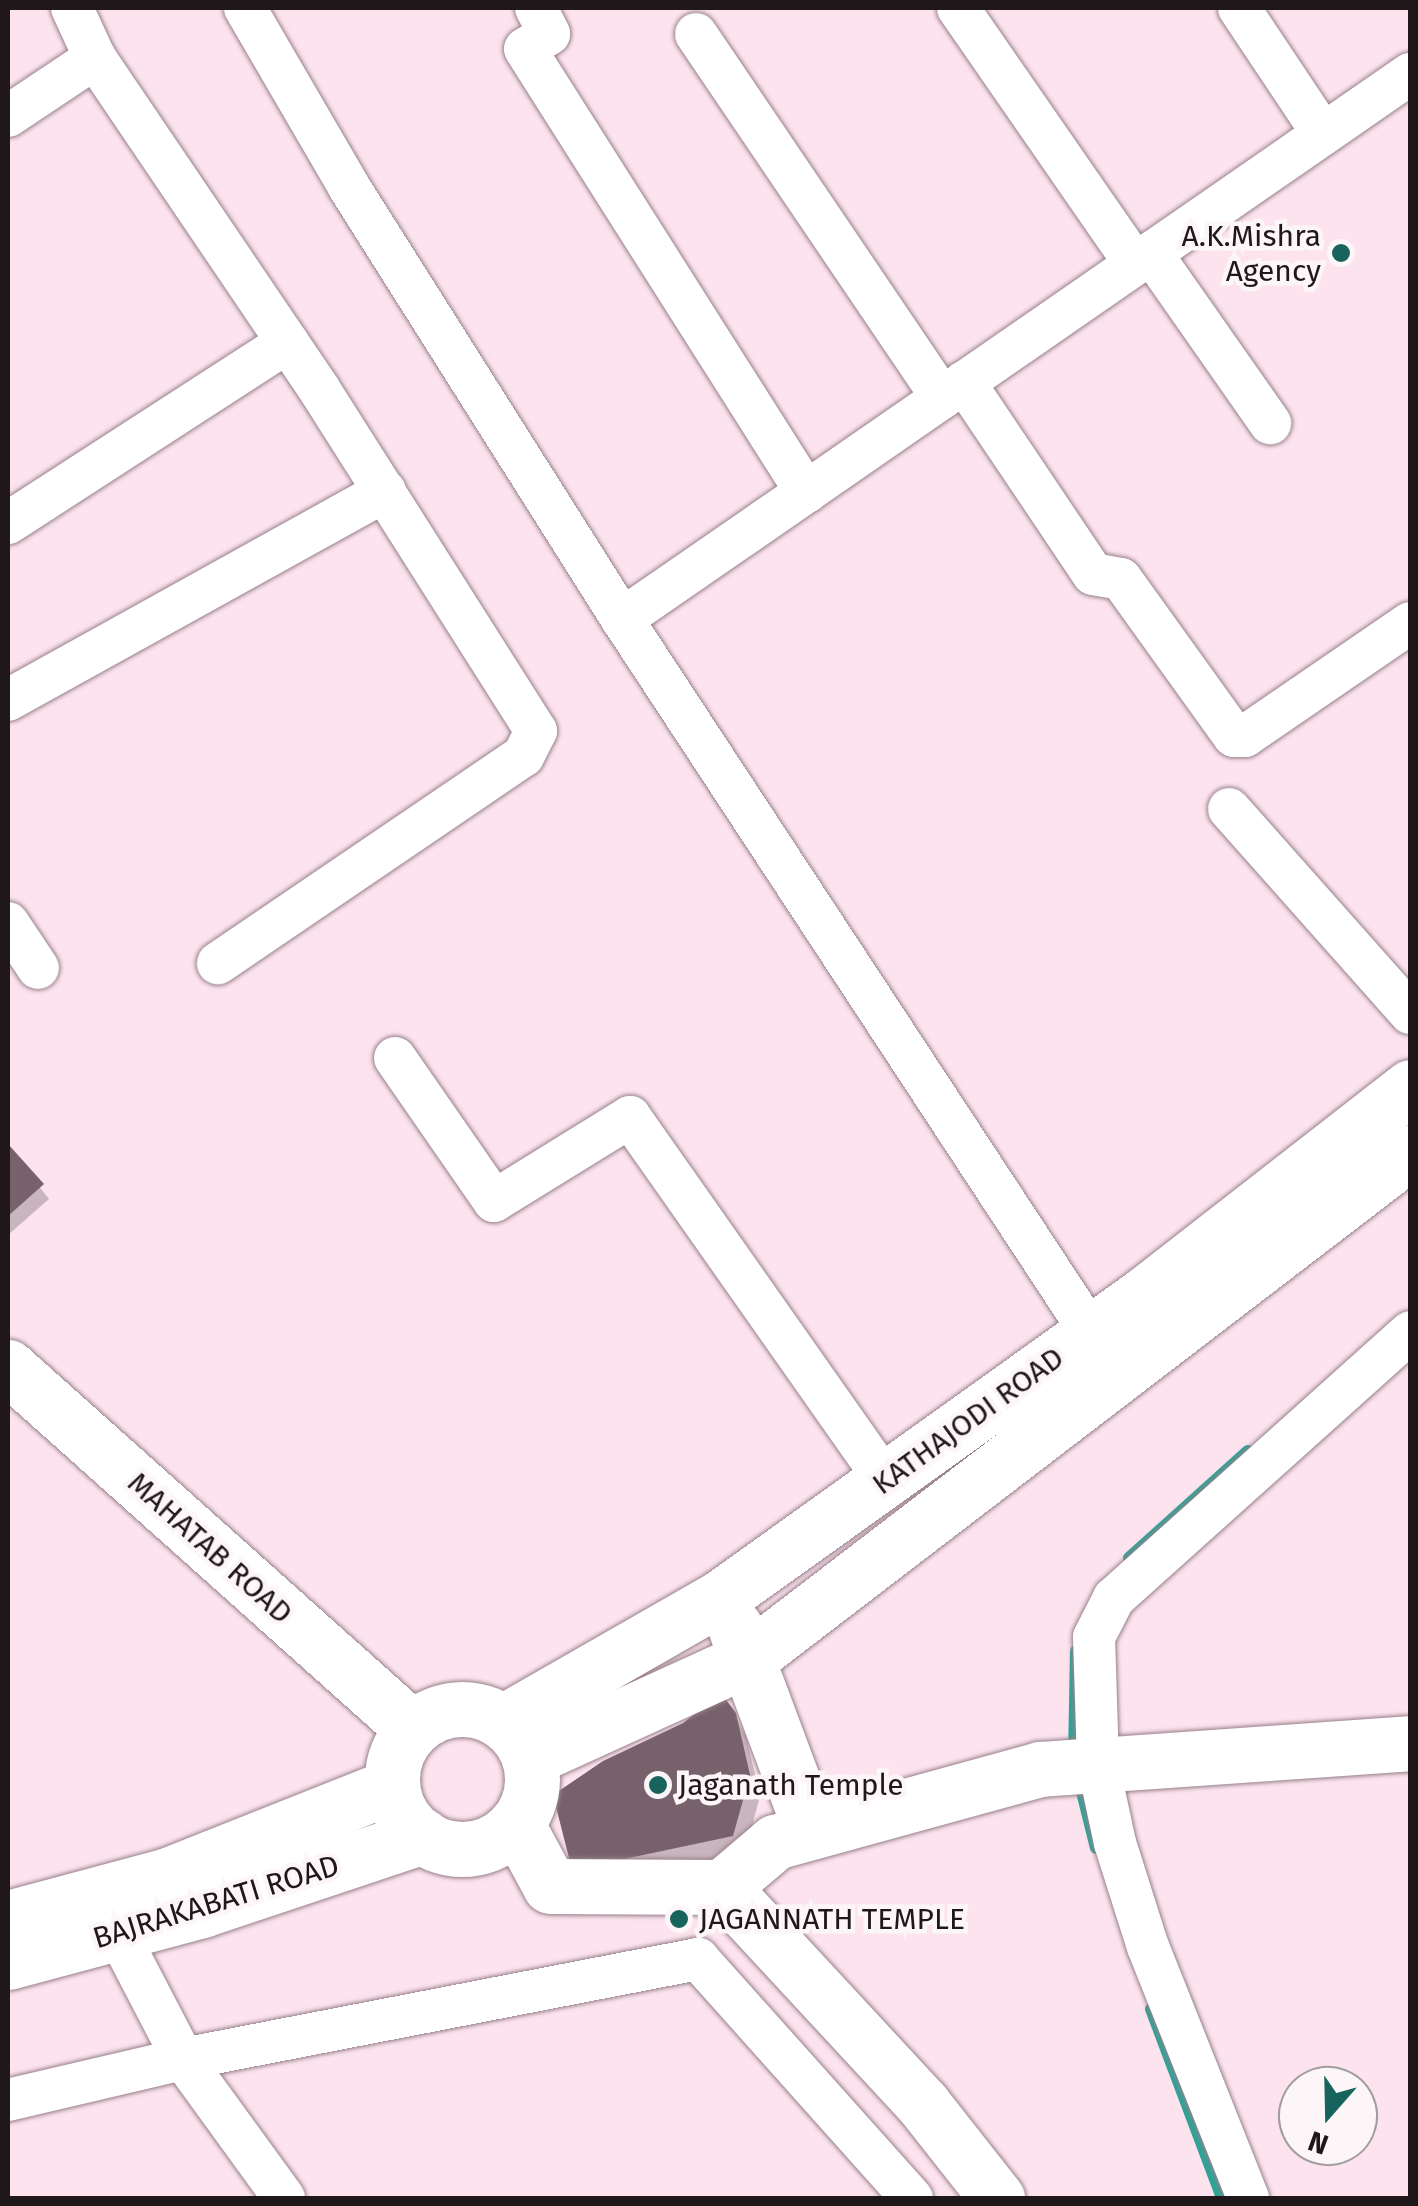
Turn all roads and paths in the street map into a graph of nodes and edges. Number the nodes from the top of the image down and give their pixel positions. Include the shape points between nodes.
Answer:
1 (72, 8) edge
2 (245, 8) edge
3 (536, 8) edge
4 (958, 8) edge
5 (1239, 8) edge
6 (696, 34) dead end
7 (95, 58) junction
8 (1410, 74) edge
9 (8, 116) edge
10 (1323, 134) junction
11 (1143, 259) junction
12 (288, 342) junction
13 (953, 390) junction
14 (1270, 423) dead end
15 (386, 491) junction
16 (806, 492) junction
17 (8, 523) edge
18 (622, 619) junction
19 (1410, 623) edge
20 (8, 700) edge
21 (1229, 809) dead end
22 (8, 924) edge
23 (218, 963) dead end
24 (38, 968) dead end
25 (1410, 1014) edge
26 (395, 1058) dead end
27 (1410, 1088) edge
28 (1410, 1152) edge
29 (1410, 1332) edge
30 (1090, 1333) junction
31 (8, 1366) edge
32 (886, 1480) junction
33 (721, 1597) junction
34 (749, 1658) junction
35 (413, 1729) junction
36 (516, 1740) junction
37 (1410, 1743) edge
38 (1098, 1764) junction
39 (392, 1786) junction
40 (516, 1825) junction
41 (811, 1830) junction
42 (423, 1836) junction
43 (722, 1887) junction
44 (8, 1918) edge
45 (118, 1934) junction
46 (8, 1962) edge
47 (183, 2059) junction
48 (8, 2100) edge
49 (284, 2198) edge
50 (912, 2198) edge
51 (997, 2198) edge
52 (1248, 2198) edge

1 - 7 street
2 - 18 street via 349,187
3 - 16 street via 549,34 526,49
4 - 11 street
5 - 10 street
6 - 13 street
7 - 9 street
7 - 12 street
8 - 10 street
10 - 11 street
11 - 13 street
11 - 14 street
12 - 15 street
12 - 17 street
13 - 16 street
13 - 19 street via 1093,574 1121,579 1234,736 1244,736
15 - 20 street
15 - 23 street via 529,718 534,744
16 - 18 street
18 - 30 street
21 - 25 street
22 - 24 street
26 - 32 street via 494,1201 630,1117
27 - 30 main road, KATHAJODI ROAD
28 - 34 main road, KATHAJODI ROAD
29 - 38 street via 1114,1598 1094,1638
30 - 32 main road, KATHAJODI ROAD
31 - 35 main road, MAHATAB ROAD
32 - 33 main road, KATHAJODI ROAD
33 - 34 main road
33 - 36 main road, KATHAJODI ROAD
34 - 36 main road, KATHAJODI ROAD
34 - 41 main road
35 - 36 main road via 460,1709
35 - 39 main road via 394,1762
36 - 40 main road via 533,1781
37 - 38 main road
38 - 41 main road via 1040,1769
38 - 52 street via 1148,1947
39 - 42 main road via 398,1808
39 - 44 main road, BAJRAKABATI ROAD via 168,1875
40 - 42 main road via 476,1848 453,1849
40 - 43 main road via 550,1886
41 - 43 main road via 775,1842
42 - 45 main road, BAJRAKABATI ROAD
43 - 51 main road via 922,2104
45 - 46 main road, BAJRAKABATI ROAD
45 - 47 street
47 - 48 street
47 - 49 street
47 - 50 street via 698,1959

